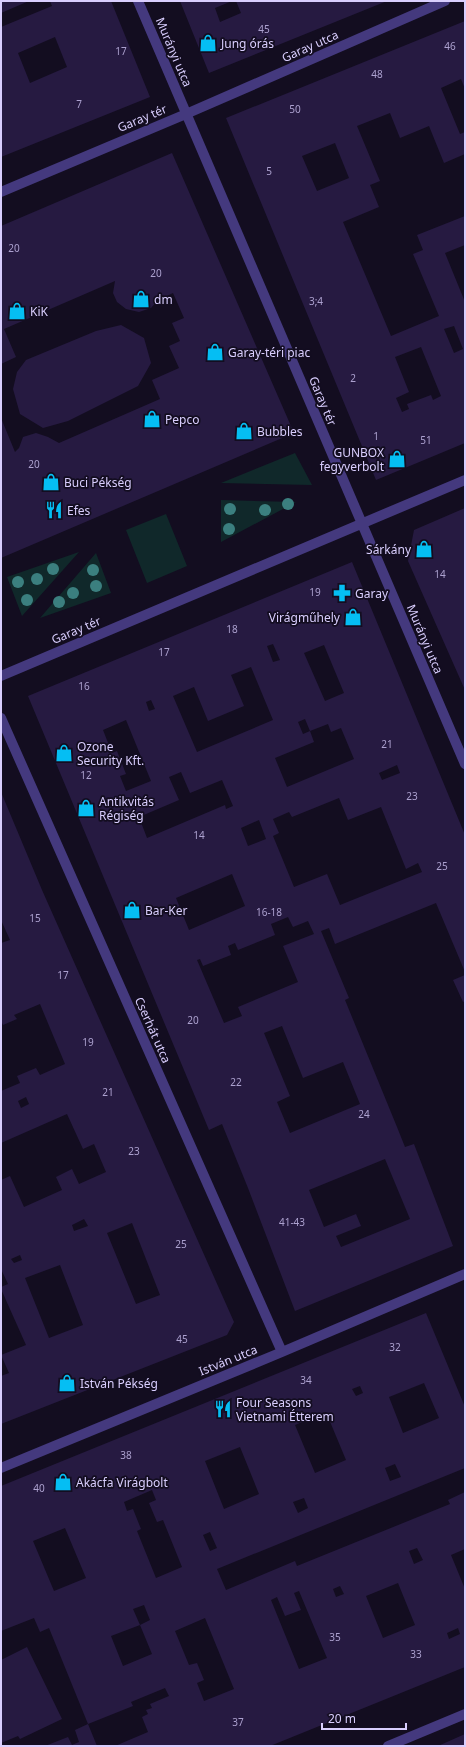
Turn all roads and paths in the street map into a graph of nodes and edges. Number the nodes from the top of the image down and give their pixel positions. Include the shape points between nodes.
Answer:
1 (138, 1) edge
2 (444, 1) edge
3 (186, 114) junction
4 (1, 192) edge
5 (465, 480) edge
6 (361, 524) junction
7 (1, 676) edge
8 (1, 718) edge
9 (465, 764) edge
10 (465, 1274) edge
11 (282, 1352) junction
12 (1, 1468) edge
13 (465, 1714) edge
14 (388, 1746) edge

1 - 3 street, Murányi utca
2 - 3 street, Garay utca
3 - 4 street, Garay tér
3 - 6 street, Garay tér
5 - 6 street
6 - 7 street, Garay tér
6 - 9 street, Murányi utca
8 - 11 street, Cserhát utca
10 - 11 street, István utca
11 - 12 street, István utca
13 - 14 street

